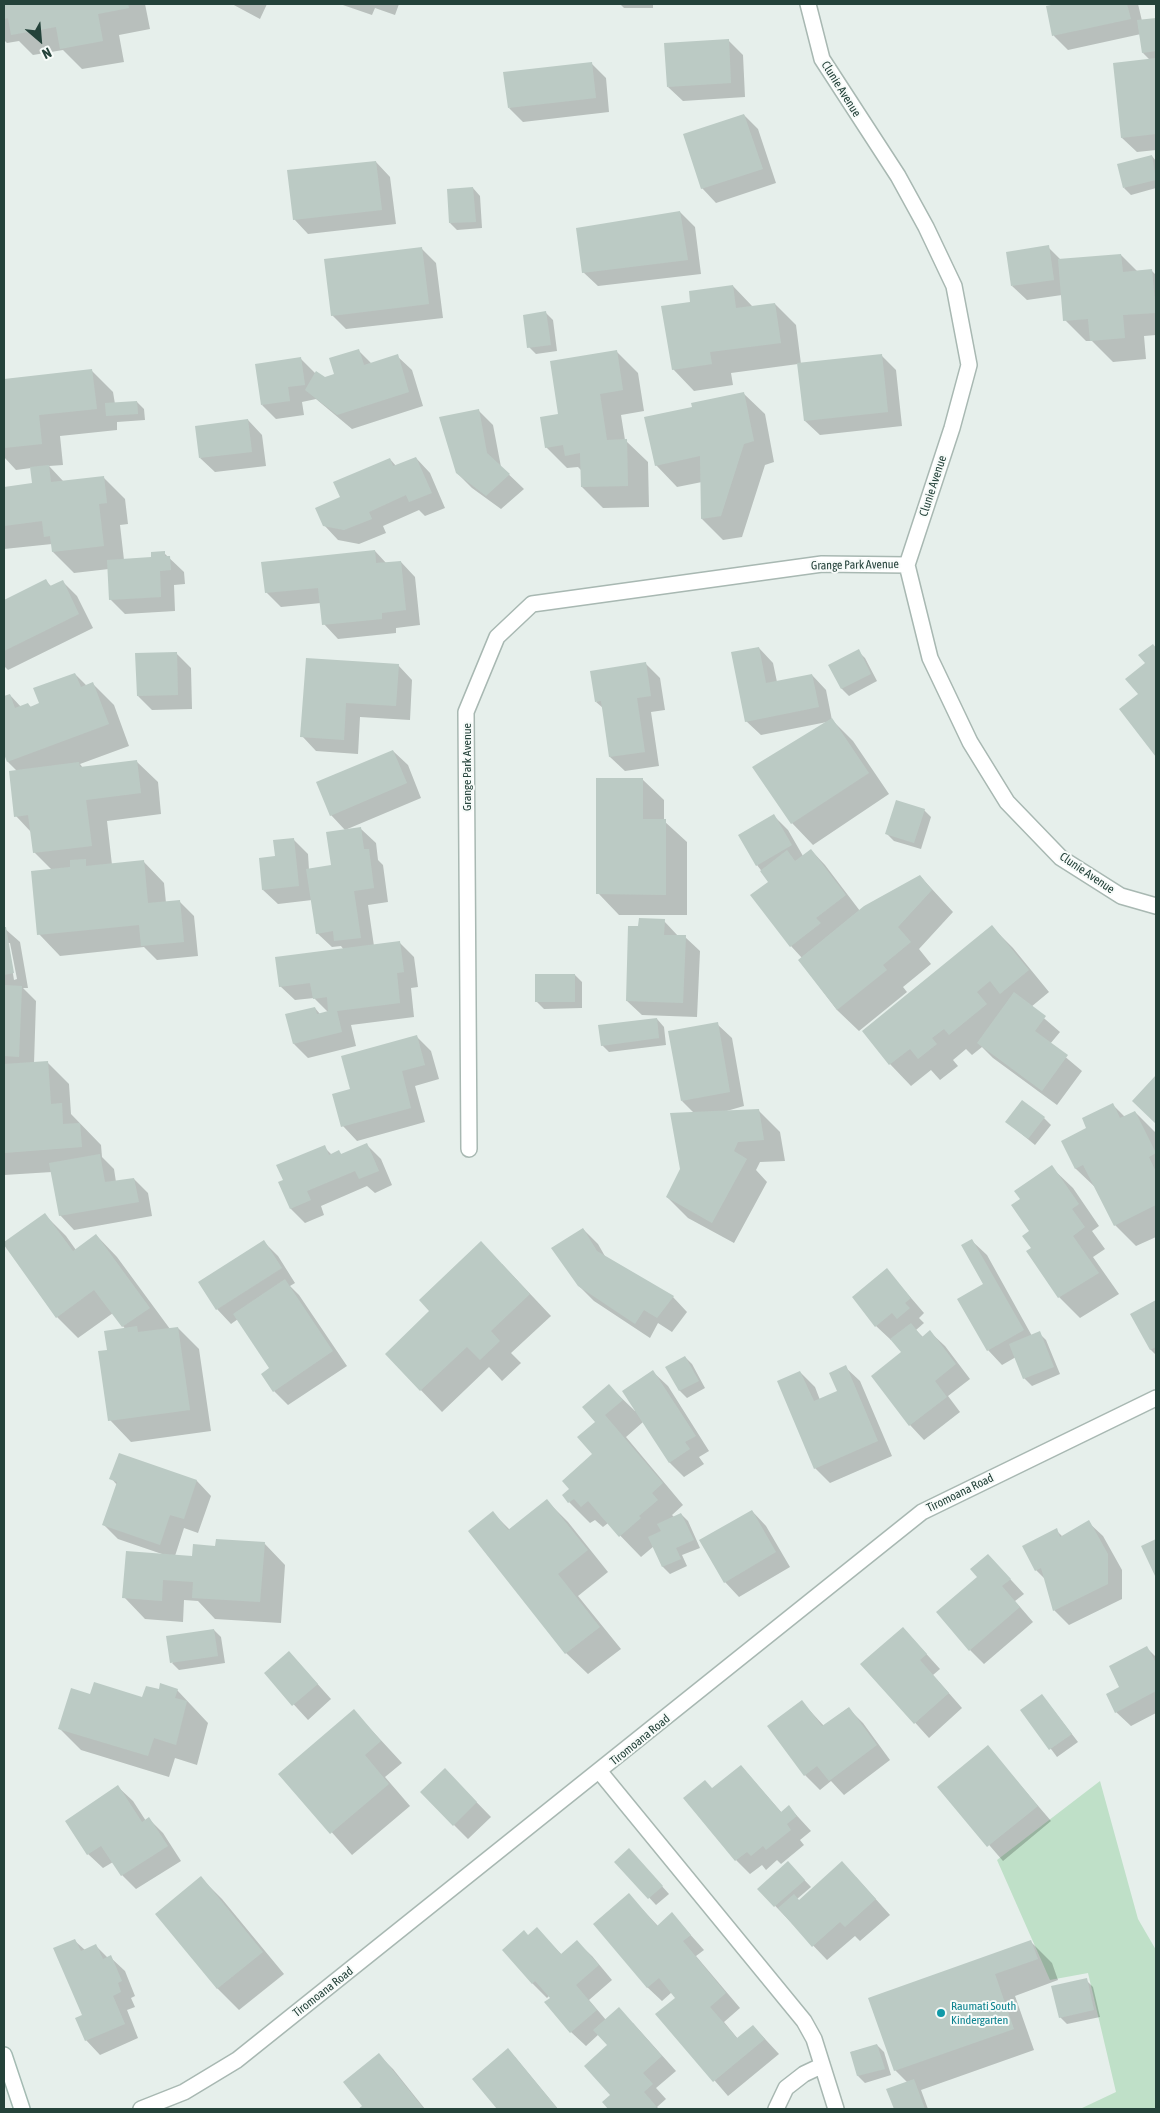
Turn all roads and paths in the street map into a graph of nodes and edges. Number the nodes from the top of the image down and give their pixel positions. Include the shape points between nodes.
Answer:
1 (808, 4) edge
2 (907, 565) junction
3 (1156, 906) edge
4 (468, 1149) dead end
5 (1156, 1398) edge
6 (600, 1772) junction
7 (4, 2054) edge
8 (821, 2066) junction
9 (22, 2109) edge
10 (141, 2109) edge
11 (776, 2109) edge
12 (836, 2109) edge

1 - 2 street, Clunie Avenue via 822,59 898,176 954,286 969,364 952,428
2 - 3 street, Clunie Avenue via 930,658 970,742 1006,802 1061,858 1122,896
2 - 4 street, Grange Park Avenue via 822,564 532,604 497,637 466,712
5 - 6 street, Tiromoana Road via 922,1512
6 - 8 street via 804,2021 814,2039
6 - 10 street, Tiromoana Road via 237,2060 184,2092
7 - 9 street
8 - 11 street via 786,2088
8 - 12 street

